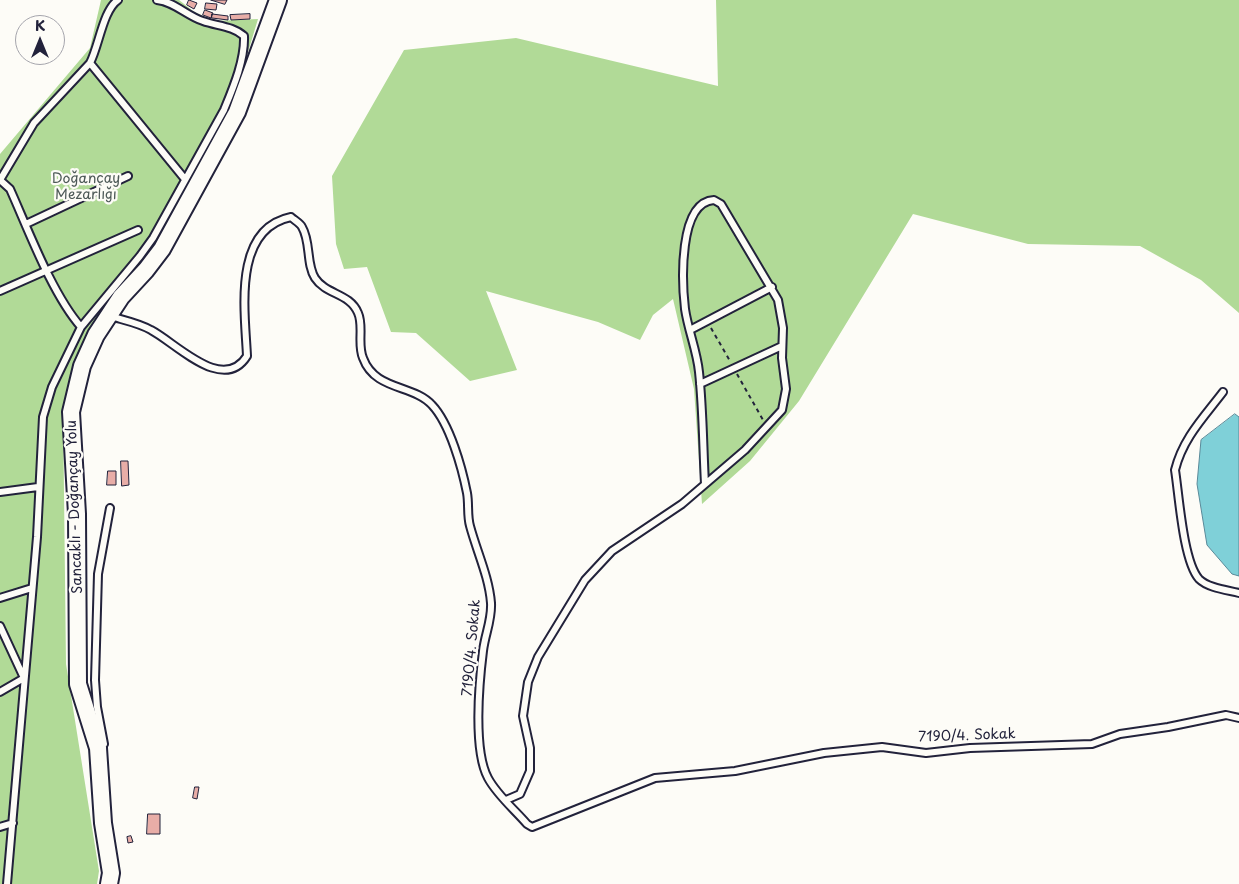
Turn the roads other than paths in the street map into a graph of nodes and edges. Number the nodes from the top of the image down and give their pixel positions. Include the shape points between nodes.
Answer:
1 (118, 0) edge
2 (157, 0) edge
3 (278, 0) edge
4 (90, 63) junction
5 (128, 176) dead end
6 (184, 178) junction
7 (0, 180) edge
8 (26, 224) junction
9 (138, 230) dead end
10 (47, 270) junction
11 (772, 288) junction
12 (0, 291) edge
13 (109, 315) junction
14 (81, 327) junction
15 (690, 330) junction
16 (782, 346) junction
17 (700, 384) junction
18 (1223, 392) dead end
19 (705, 484) junction
20 (38, 487) junction
21 (0, 492) edge
22 (110, 508) dead end
23 (32, 588) junction
24 (1239, 593) edge
25 (0, 598) edge
26 (0, 626) edge
27 (24, 678) junction
28 (0, 692) edge
29 (1239, 718) edge
30 (99, 767) junction
31 (506, 800) junction
32 (13, 823) junction
33 (0, 827) edge
34 (6, 884) edge
35 (109, 884) edge

1 - 4 lane via 108,12
2 - 6 lane via 174,4 202,21 238,30 244,36 232,90 224,110
3 - 13 street, Sancaklı - Doğançay Yolu via 237,112 162,249
4 - 6 lane
4 - 7 lane via 34,123
5 - 8 lane
6 - 14 lane via 153,238
7 - 8 lane via 10,189
8 - 10 lane
9 - 10 lane
10 - 12 lane
10 - 14 lane
11 - 15 lane
11 - 15 lane via 721,204 709,200 700,204 690,219 686,236 683,279
11 - 16 lane via 782,313
13 - 30 street, Sancaklı - Doğançay Yolu via 96,334 82,366 71,412 78,514 78,684 98,748
13 - 31 lane, 7190/4. Sokak via 150,329 206,366 226,371 236,369 247,356 245,274 248,258 264,231 278,220 291,217 302,227 315,278 322,286 355,306 359,315 362,357 370,371 385,383 431,404 442,418 456,454 467,494 469,524 487,578 491,603 490,626 479,679 481,763 489,780
14 - 20 lane via 52,387 43,417
15 - 17 lane
16 - 17 lane
16 - 19 lane via 786,389 782,410 744,450
17 - 19 lane
18 - 24 lane via 1189,435 1175,470 1189,557 1200,579 1211,586
19 - 31 lane via 682,504 612,551 585,580 538,656 528,682 523,716 530,748 530,771 520,794
20 - 21 lane
20 - 23 lane
22 - 30 lane via 98,574 95,693 104,745
23 - 25 lane
23 - 27 lane
26 - 27 lane
27 - 28 lane
27 - 32 lane
29 - 31 lane, 7190/4. Sokak via 1226,715 1120,734 1092,744 970,748 926,753 882,747 824,753 735,771 655,778 538,826 527,824
30 - 35 street, Sancaklı - Doğançay Yolu via 111,873
32 - 33 lane
32 - 34 lane

